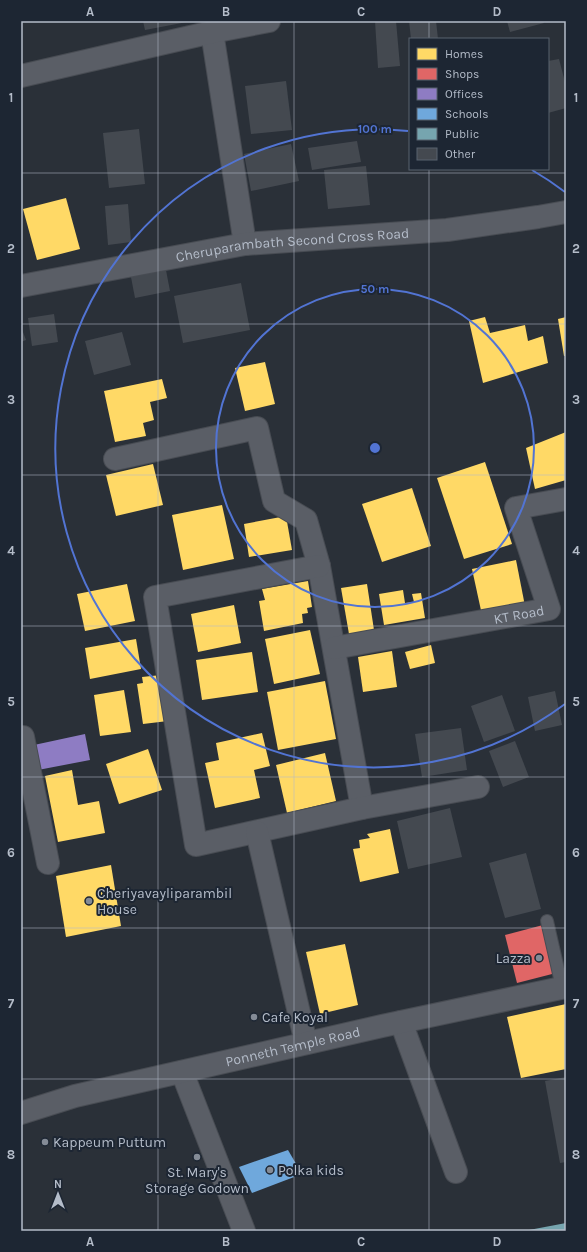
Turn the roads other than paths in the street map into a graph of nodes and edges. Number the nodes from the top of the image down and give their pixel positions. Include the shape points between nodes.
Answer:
1 (269, 21) edge
2 (212, 32) junction
3 (21, 76) edge
4 (566, 212) edge
5 (245, 244) junction
6 (21, 286) edge
7 (115, 459) dead end
8 (566, 499) edge
9 (319, 566) junction
10 (334, 648) junction
11 (21, 738) edge
12 (478, 787) dead end
13 (362, 808) junction
14 (257, 832) junction
15 (48, 863) dead end
16 (547, 921) dead end
17 (564, 987) edge
18 (401, 1022) junction
19 (306, 1043) junction
20 (182, 1072) junction
21 (21, 1113) edge
22 (456, 1172) dead end
23 (244, 1231) edge

1 - 2 street
2 - 3 street
2 - 5 street
4 - 5 street, Cheruparambath Second Cross Road via 447,230
5 - 6 street, Cheruparambath Second Cross Road
7 - 9 street via 257,428 274,500 306,520
8 - 10 street, KT Road via 516,508 549,610
9 - 10 street
9 - 14 street via 155,597 196,845
10 - 13 street
11 - 15 street
12 - 13 street
13 - 14 street
14 - 19 street
16 - 17 lane
17 - 18 street, Ponneth Temple Road
18 - 19 street, Ponneth Temple Road
18 - 22 street
19 - 20 street, Ponneth Temple Road
20 - 21 street, Ponneth Temple Road via 75,1096
20 - 23 street

